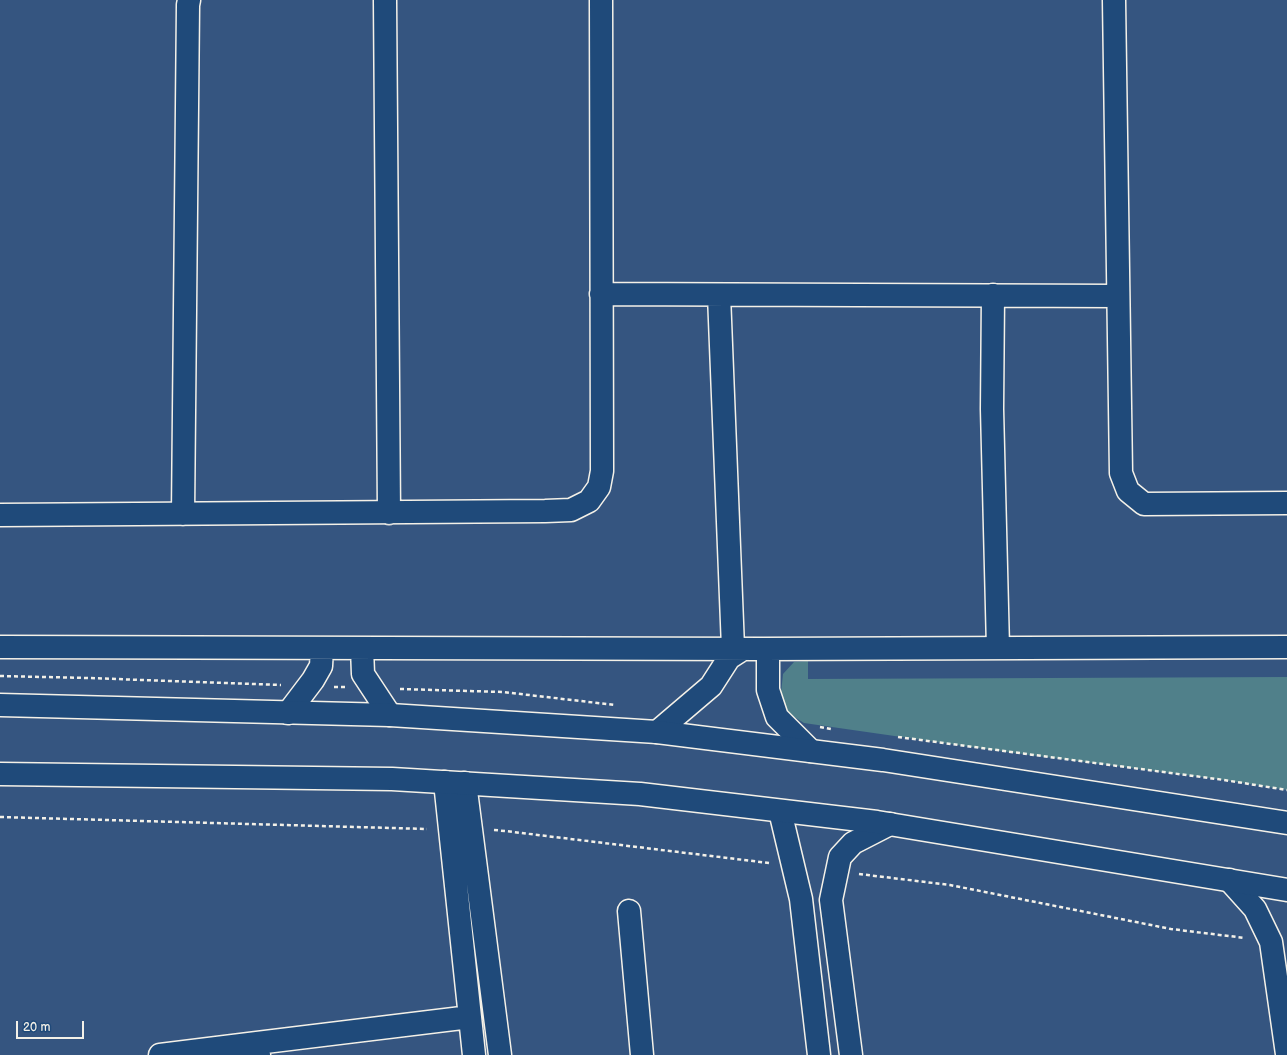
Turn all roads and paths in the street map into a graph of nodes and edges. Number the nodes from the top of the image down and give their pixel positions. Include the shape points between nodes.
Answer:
1 (189, 0) edge
2 (385, 0) edge
3 (601, 0) edge
4 (1114, 0) edge
5 (601, 294) junction
6 (719, 295) junction
7 (993, 295) junction
8 (1118, 296) junction
9 (1287, 503) edge
10 (389, 513) junction
11 (183, 514) junction
12 (0, 515) edge
13 (0, 647) edge
14 (1287, 647) edge
15 (322, 648) junction
16 (362, 648) junction
17 (738, 648) junction
18 (998, 648) junction
19 (768, 649) junction
20 (0, 705) edge
21 (288, 713) junction
22 (390, 715) junction
23 (657, 732) junction
24 (811, 751) junction
25 (3, 777) edge
26 (455, 783) junction
27 (780, 810) junction
28 (0, 817) edge
29 (1287, 823) edge
30 (890, 824) junction
31 (450, 830) junction
32 (471, 830) junction
33 (794, 866) junction
34 (837, 872) junction
35 (1229, 880) junction
36 (1287, 890) edge
37 (629, 911) dead end
38 (1271, 942) junction
39 (470, 1017) junction
40 (258, 1049) edge
41 (1287, 1054) edge
42 (160, 1055) edge
43 (474, 1055) edge
44 (500, 1055) edge
45 (642, 1055) edge
46 (819, 1055) edge
47 (851, 1055) edge

1 - 11 street
2 - 10 street
3 - 5 street
4 - 8 street
5 - 6 street
5 - 10 street via 602,471 599,487 589,501 571,510
6 - 7 street
6 - 17 street
7 - 8 street
7 - 18 street via 992,409
8 - 9 street via 1121,474 1128,491 1144,504
10 - 11 street
11 - 12 street
13 - 15 street
14 - 18 street
15 - 16 street
15 - 21 street via 321,666
16 - 17 street
16 - 22 street via 363,674
17 - 19 street
17 - 23 street via 710,686
18 - 19 street
19 - 24 street via 768,690 777,717
20 - 21 street
21 - 22 street
22 - 23 street
23 - 24 street
24 - 29 street
25 - 26 street via 392,779
26 - 27 street via 640,794
26 - 31 street
26 - 32 street
27 - 30 street
27 - 33 street
28 - 31 path
30 - 34 street via 853,843 840,857
30 - 35 street
31 - 39 street
32 - 33 path via 505,831
32 - 44 street
33 - 46 street via 801,899
34 - 38 path via 950,885 1171,929
34 - 47 street via 831,900
35 - 36 street
35 - 38 street via 1255,909
37 - 45 street
38 - 41 street
39 - 40 street
39 - 43 street
40 - 42 street

